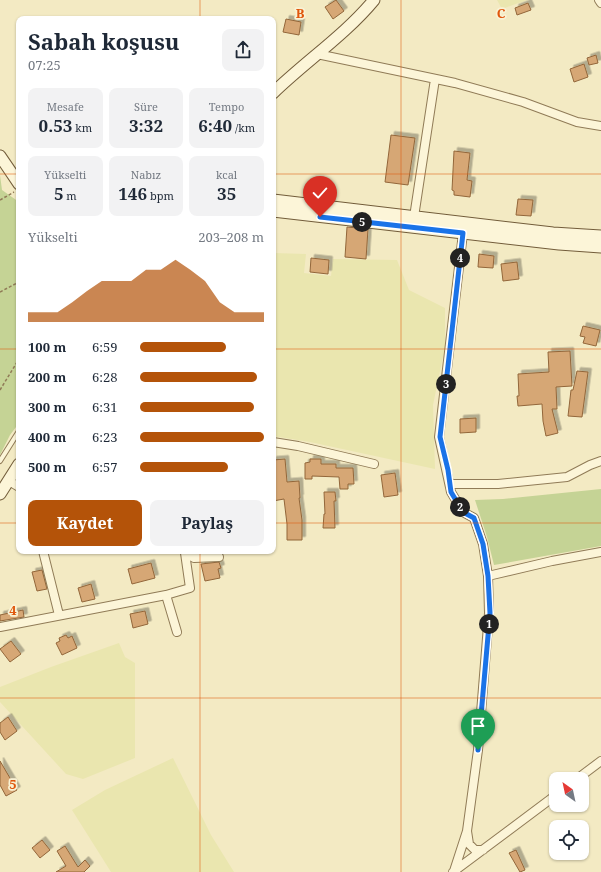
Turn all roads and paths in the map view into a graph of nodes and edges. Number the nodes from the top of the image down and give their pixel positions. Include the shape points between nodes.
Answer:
1 (374, 0) edge
2 (599, 0) edge
3 (601, 3) edge
4 (318, 54) junction
5 (436, 79) junction
6 (276, 90) edge
7 (601, 126) edge
8 (0, 156) edge
9 (16, 180) edge
10 (16, 191) edge
11 (0, 200) edge
12 (276, 200) edge
13 (276, 211) edge
14 (414, 217) junction
15 (463, 233) junction
16 (601, 236) edge
17 (601, 247) edge
18 (16, 284) edge
19 (0, 292) edge
20 (16, 364) edge
21 (0, 390) edge
22 (16, 436) edge
23 (276, 442) edge
24 (0, 461) edge
25 (601, 461) edge
26 (374, 464) dead end
27 (16, 469) edge
28 (9, 481) junction
29 (450, 484) junction
30 (16, 485) edge
31 (0, 494) edge
32 (601, 552) edge
33 (44, 554) edge
34 (184, 554) edge
35 (187, 554) edge
36 (218, 557) dead end
37 (488, 576) junction
38 (166, 595) junction
39 (59, 615) junction
40 (0, 627) edge
41 (177, 632) dead end
42 (601, 761) edge
43 (586, 772) edge
44 (549, 800) edge
45 (467, 831) junction
46 (483, 850) junction
47 (453, 872) edge

1 - 4 street
2 - 3 street
4 - 5 street
4 - 6 street
5 - 7 street via 523,102 577,122
5 - 14 street
8 - 9 street
10 - 11 path
12 - 14 street
13 - 15 street
14 - 16 street
15 - 17 street
15 - 29 street via 440,437
18 - 19 path
20 - 21 path
22 - 24 lane
23 - 26 street
25 - 29 street via 567,477 498,484
27 - 28 street
28 - 30 street
28 - 31 street
29 - 37 street via 451,492 463,512 474,518 483,544
32 - 37 street
33 - 39 street
34 - 38 street via 190,588
35 - 36 street via 194,558
37 - 45 street via 490,613 478,750
38 - 39 street
38 - 41 street
39 - 40 street
42 - 43 street
44 - 46 street
45 - 46 street via 469,844 475,850
45 - 47 street
46 - 47 street

